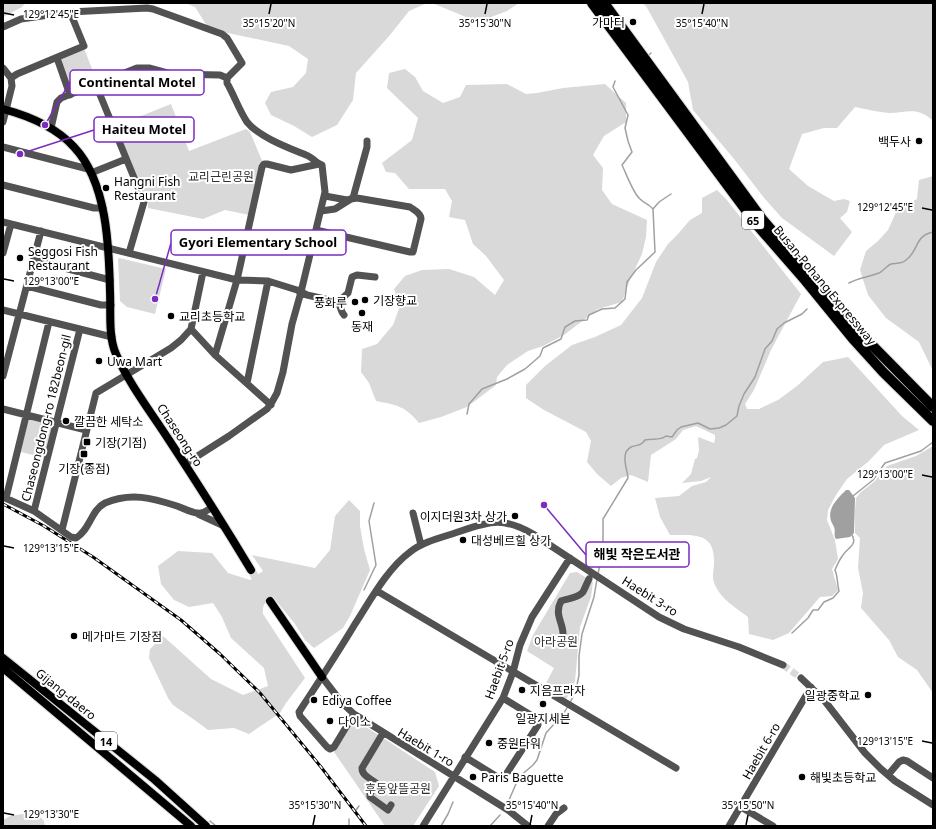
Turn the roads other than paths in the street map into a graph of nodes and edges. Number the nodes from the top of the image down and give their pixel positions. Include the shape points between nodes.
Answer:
1 (592, 3) edge
2 (604, 3) edge
3 (70, 12) junction
4 (3, 27) edge
5 (57, 58) junction
6 (3, 68) edge
7 (11, 78) junction
8 (227, 78) junction
9 (96, 85) junction
10 (70, 95) junction
11 (5, 110) edge
12 (3, 122) edge
13 (51, 128) junction
14 (367, 141) dead end
15 (3, 147) edge
16 (126, 159) junction
17 (319, 164) junction
18 (90, 171) junction
19 (3, 185) edge
20 (325, 196) junction
21 (351, 199) junction
22 (103, 208) junction
23 (321, 211) junction
24 (3, 222) edge
25 (11, 224) junction
26 (316, 230) junction
27 (41, 231) junction
28 (109, 248) junction
29 (3, 253) edge
30 (129, 253) junction
31 (34, 260) junction
32 (203, 272) junction
33 (374, 277) dead end
34 (110, 280) junction
35 (237, 280) junction
36 (268, 282) junction
37 (27, 286) junction
38 (301, 292) junction
39 (338, 302) junction
40 (111, 305) junction
41 (3, 310) edge
42 (19, 314) junction
43 (344, 315) dead end
44 (49, 322) junction
45 (80, 329) junction
46 (191, 329) junction
47 (112, 337) junction
48 (215, 355) junction
49 (126, 374) junction
50 (3, 376) edge
51 (247, 383) junction
52 (271, 404) junction
53 (933, 407) edge
54 (3, 409) edge
55 (27, 415) junction
56 (933, 421) edge
57 (57, 423) junction
58 (86, 430) junction
59 (185, 464) junction
60 (5, 498) edge
61 (212, 507) junction
62 (34, 512) junction
63 (413, 513) dead end
64 (198, 514) junction
65 (224, 526) junction
66 (62, 530) junction
67 (421, 545) junction
68 (570, 558) junction
69 (251, 570) tunnel mouth
70 (592, 577) junction
71 (377, 591) junction
72 (270, 601) tunnel mouth
73 (563, 634) dead end
74 (3, 658) edge
75 (783, 665) tunnel mouth
76 (3, 668) edge
77 (512, 672) junction
78 (322, 677) junction
79 (801, 678) tunnel mouth
80 (811, 687) junction
81 (503, 698) junction
82 (354, 714) junction
83 (383, 733) junction
84 (465, 757) junction
85 (676, 768) dead end
86 (888, 775) junction
87 (453, 776) junction
88 (933, 778) edge
89 (933, 804) edge
90 (391, 805) dead end
91 (741, 807) junction
92 (564, 808) dead end
93 (191, 826) edge
94 (206, 826) edge
95 (423, 826) edge
96 (528, 826) edge
97 (548, 826) edge
98 (729, 826) edge
99 (773, 826) edge

1 - 56 highway, Busan-Pohang Expressway / 65 via 757,225 854,340
2 - 53 highway, Busan-Pohang Expressway / 65 via 762,219 864,337
3 - 4 street via 21,19
3 - 5 street via 84,46
3 - 8 street via 150,8 222,34 242,63
5 - 7 street
5 - 10 street
6 - 7 street
7 - 11 street via 12,86
8 - 9 street via 220,75 171,74 141,68
8 - 17 street via 227,83 253,128 286,148 309,156
9 - 10 street
9 - 16 street
10 - 13 street via 57,102
11 - 12 street
11 - 13 main road, Chaseong-ro
13 - 18 main road, Chaseong-ro via 75,148
14 - 21 street via 355,194
15 - 18 street
16 - 18 street
16 - 30 street via 144,202
17 - 20 street via 322,165
17 - 35 street via 291,170 264,164
18 - 22 main road, Chaseong-ro
19 - 22 street via 94,208
20 - 21 street
20 - 23 street
21 - 23 street via 335,209
21 - 26 street via 362,198 416,210 421,219 413,252
22 - 28 main road, Chaseong-ro
23 - 26 street
24 - 25 street
25 - 27 street
25 - 29 street
26 - 38 street
27 - 28 street
27 - 31 street
28 - 30 street
28 - 34 main road, Chaseong-ro
30 - 32 street
31 - 34 street
31 - 37 street
32 - 35 street
32 - 46 street
33 - 39 street via 352,277 348,293
34 - 40 main road, Chaseong-ro
35 - 36 street
35 - 48 street
36 - 38 street
36 - 51 street
37 - 40 street via 101,305
37 - 42 street
38 - 39 street
38 - 52 street via 280,383
39 - 43 street
40 - 47 main road, Chaseong-ro
41 - 42 street
42 - 44 street
42 - 50 street
44 - 45 street
44 - 55 street
45 - 47 street
45 - 57 street, Chaseongdong-ro 182beon-gil
46 - 48 street
46 - 49 street via 171,348
47 - 49 main road, Chaseong-ro via 116,354
48 - 51 street
49 - 58 street via 96,393
49 - 59 main road, Chaseong-ro
51 - 52 street
52 - 59 street via 230,436
54 - 55 street
55 - 57 street
55 - 60 street
57 - 58 street
57 - 62 street, Chaseongdong-ro 182beon-gil
58 - 66 street
59 - 61 main road, Chaseong-ro
60 - 62 street
61 - 64 street
61 - 65 main road, Chaseong-ro
62 - 66 street
63 - 67 street
64 - 65 street
64 - 66 street via 159,500 136,496 97,508 82,534 76,538
65 - 69 main road, Chaseong-ro
67 - 68 street, Haebit 3-ro via 492,522 520,526
67 - 71 street, Haebit 3-ro via 396,564
68 - 70 street, Haebit 3-ro
68 - 77 street, Haebit 5-ro via 532,617
70 - 73 street via 579,595 558,600 558,615
70 - 75 street, Haebit 3-ro via 604,580 659,617 684,629
71 - 77 street
71 - 78 street, Haebit 3-ro
72 - 78 main road
74 - 94 main road, Gijang-daero / 14 via 155,780
76 - 93 main road, Gijang-daero / 14
77 - 81 street, Haebit 5-ro
77 - 85 street
78 - 82 street, Haebit 1-ro
78 - 82 street, Haebit 3-ro via 299,712 327,747 334,747
79 - 80 street
80 - 86 street via 831,708 865,753
80 - 91 street, Haebit 6-ro
81 - 84 street, Haebit 5-ro
81 - 84 street via 537,719 538,725 502,778
82 - 83 street, Haebit 1-ro
83 - 87 street, Haebit 1-ro
83 - 90 street via 362,772 376,782 370,798 388,810
84 - 87 street, Haebit 5-ro
86 - 88 street via 903,760
86 - 89 street
87 - 95 street, Haebit 5-ro
87 - 96 street, Haebit 1-ro via 508,810
91 - 98 street, Haebit 6-ro
91 - 99 street
92 - 97 street via 559,810

